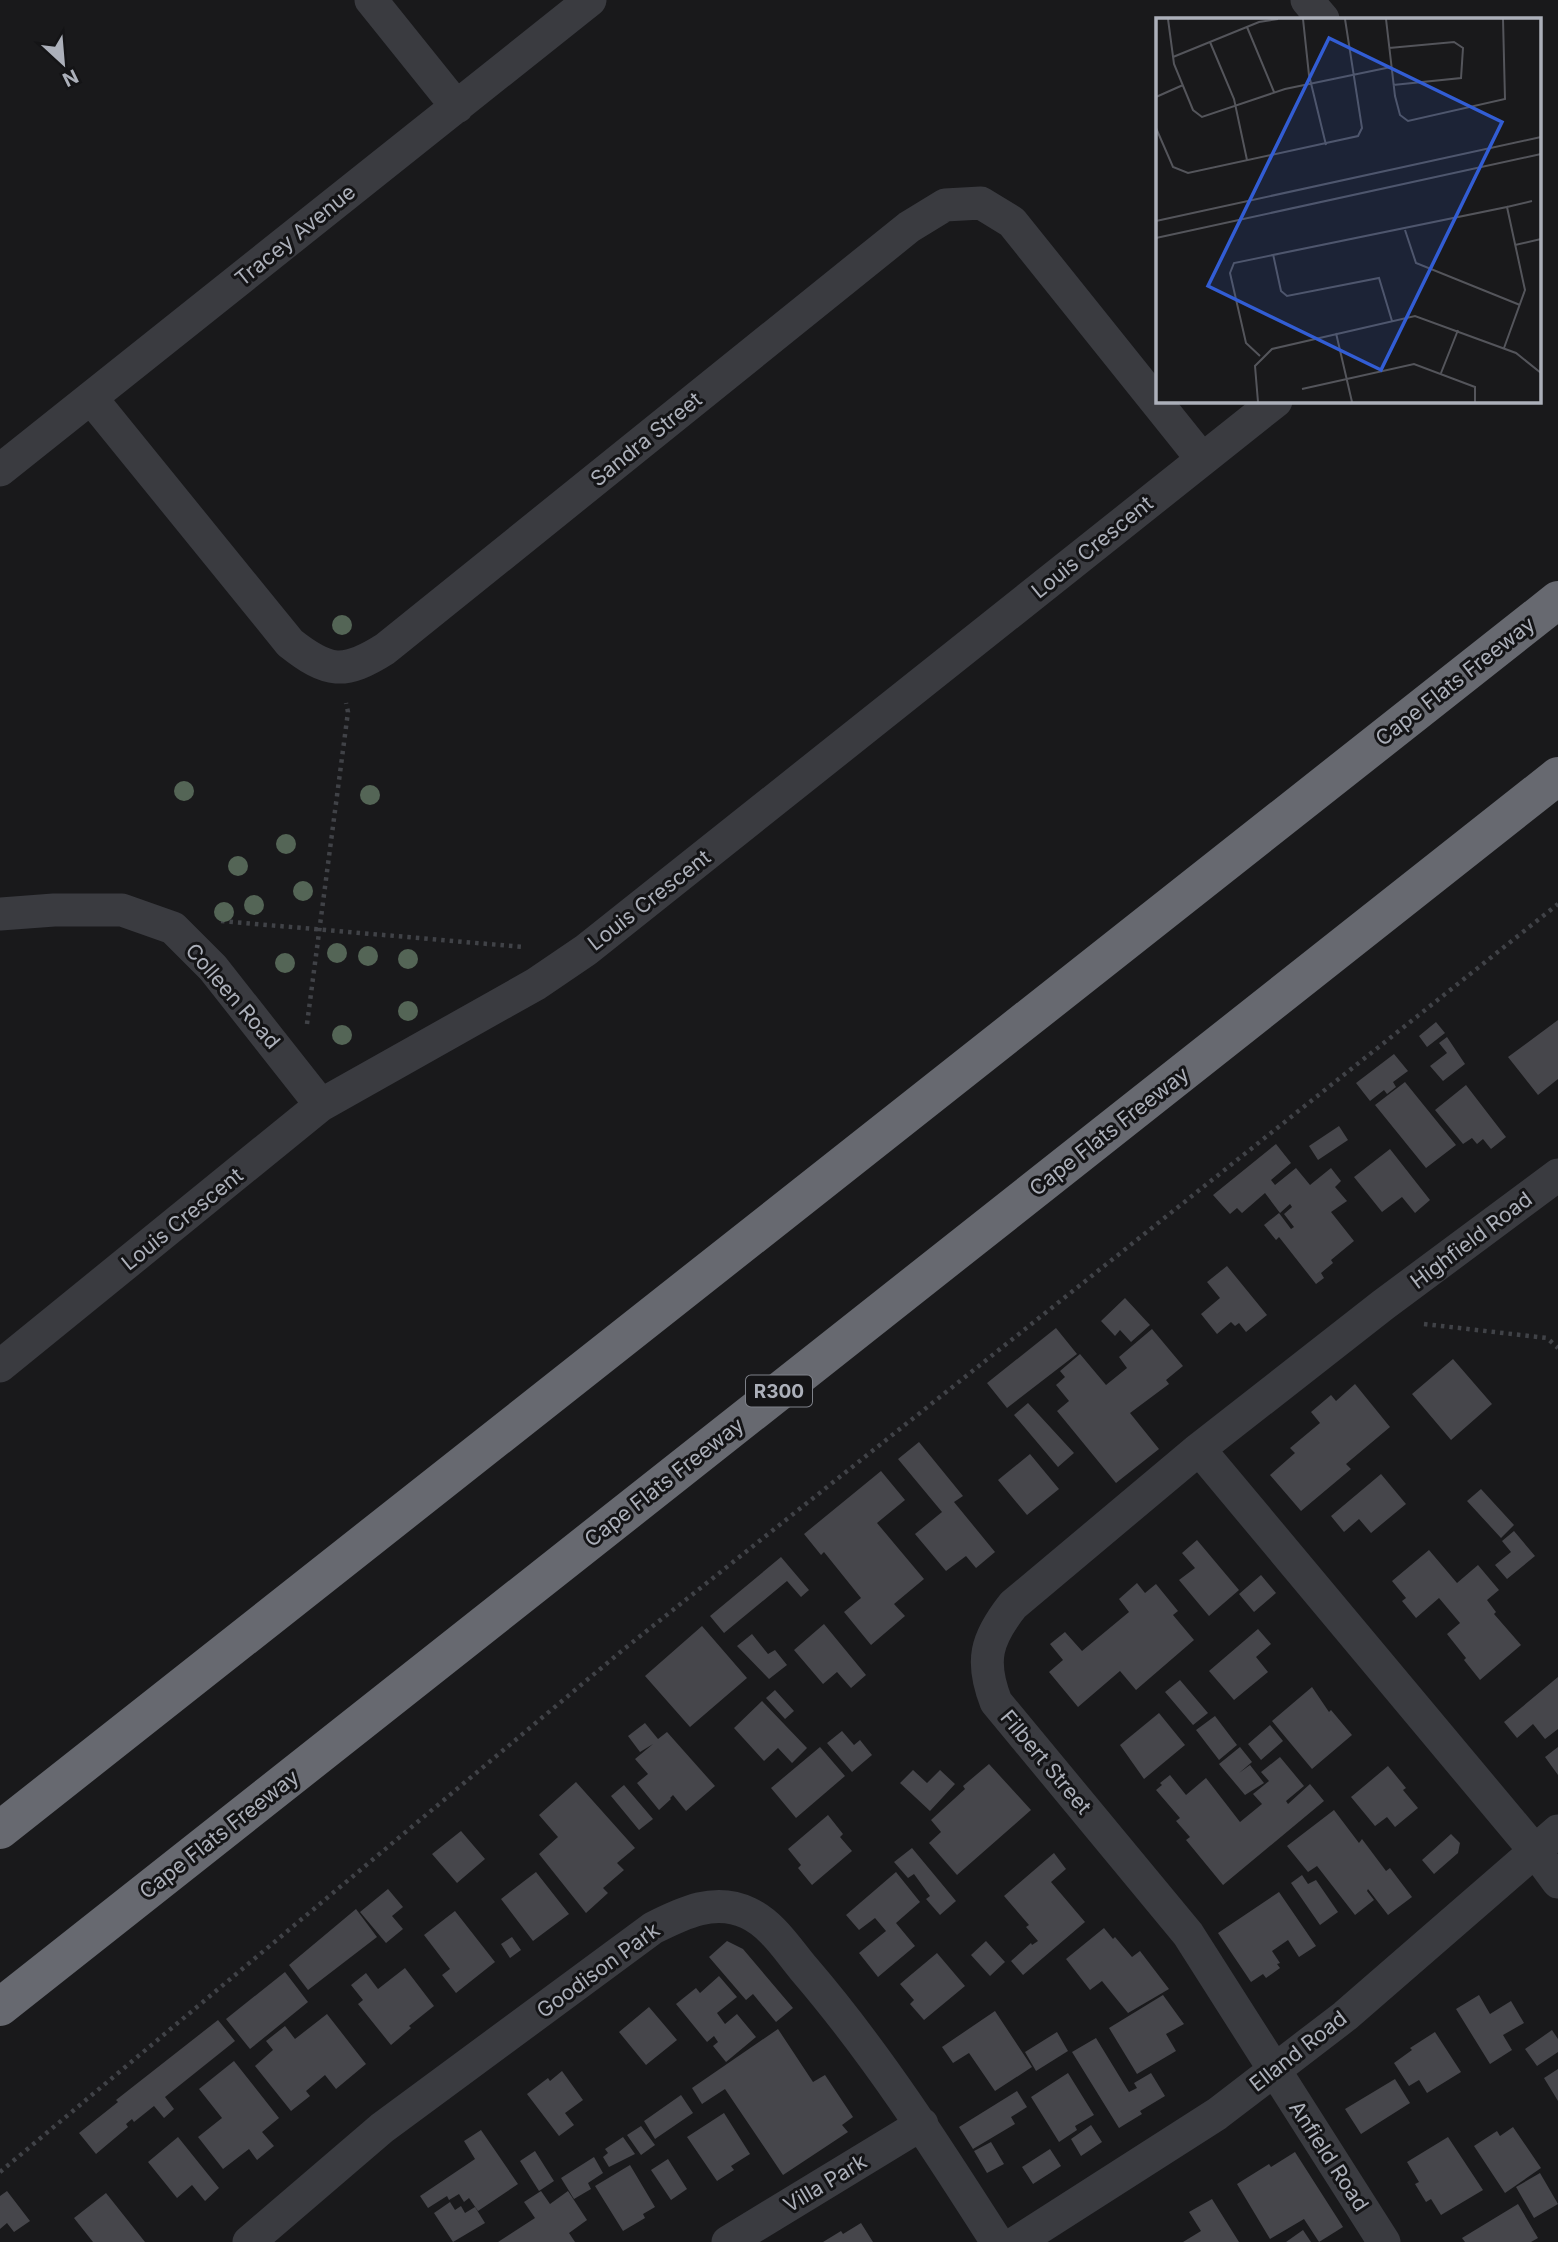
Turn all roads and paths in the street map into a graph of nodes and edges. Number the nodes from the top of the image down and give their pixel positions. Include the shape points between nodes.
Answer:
1 (371, 0) edge
2 (590, 0) edge
3 (1307, 0) edge
4 (1322, 18) edge
5 (457, 107) junction
6 (91, 398) junction
7 (1156, 402) edge
8 (1156, 402) edge
9 (1275, 402) edge
10 (1202, 459) junction
11 (0, 470) edge
12 (1558, 600) edge
13 (348, 712) dead end
14 (1558, 776) edge
15 (1558, 904) edge
16 (0, 914) edge
17 (217, 921) dead end
18 (320, 929) junction
19 (533, 948) dead end
20 (306, 1026) dead end
21 (321, 1105) junction
22 (1558, 1175) edge
23 (1383, 1305) junction
24 (1558, 1348) edge
25 (0, 1366) edge
26 (1199, 1449) junction
27 (0, 1830) edge
28 (1546, 1841) edge
29 (1558, 1882) edge
30 (0, 2007) edge
31 (1274, 2071) junction
32 (922, 2124) junction
33 (0, 2172) edge
34 (249, 2242) edge
35 (728, 2242) edge
36 (997, 2242) edge
37 (1017, 2242) edge
38 (1384, 2242) edge

1 - 5 street
2 - 5 street, Tracey Avenue
3 - 4 street
5 - 6 street, Tracey Avenue
6 - 8 street, Sandra Street via 290,643 314,662 340,667 364,662 386,649 909,227 945,205 982,203 1012,222
6 - 11 street, Tracey Avenue
7 - 10 street, Sandra Street
9 - 10 street, Louis Crescent
10 - 21 street, Louis Crescent via 586,950 536,984
12 - 27 highway, Cape Flats Freeway
13 - 18 path
14 - 30 highway, Cape Flats Freeway / R300
15 - 33 path via 624,1649
16 - 21 street, Colleen Road via 122,910 173,928 214,968
17 - 18 path
18 - 19 path
18 - 20 path
21 - 25 street, Louis Crescent
22 - 23 street, Highfield Road
23 - 24 path via 1403,1321 1547,1338
23 - 26 street, Filbert Street
26 - 28 street
26 - 31 street, Filbert Street via 1013,1605 996,1627 988,1652 987,1678 996,1702 1018,1731 1188,1934
28 - 29 street
28 - 31 street, Elland Road via 1345,2016
31 - 37 street, Elland Road via 1217,2114
31 - 38 street, Anfield Road
32 - 34 street, Goodison Park via 769,1927 748,1913 720,1906 689,1910 653,1928 382,2128
32 - 35 street, Villa Park
32 - 36 street

